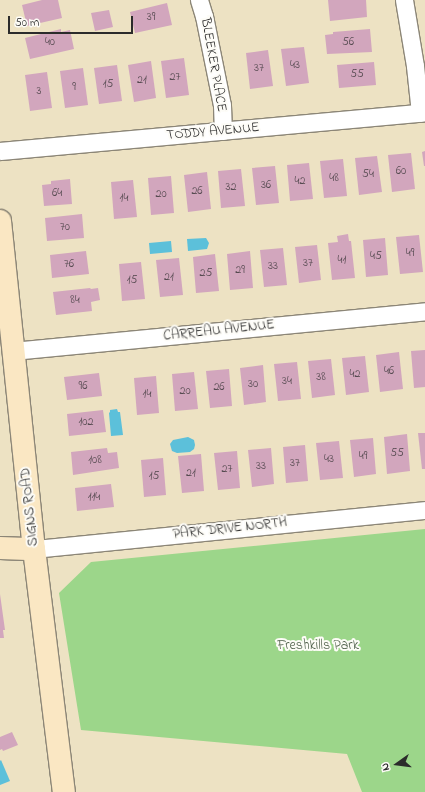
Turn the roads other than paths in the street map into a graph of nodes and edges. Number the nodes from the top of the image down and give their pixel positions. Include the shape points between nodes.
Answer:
1 (199, 0) edge
2 (404, 0) edge
3 (422, 113) edge
4 (223, 131) junction
5 (0, 151) edge
6 (0, 221) edge
7 (425, 311) edge
8 (13, 351) junction
9 (425, 510) edge
10 (0, 548) edge
11 (34, 549) junction
12 (64, 792) edge

1 - 4 street, BLEEKER PLACE via 220,98
2 - 3 street
3 - 4 street, TODDY AVENUE
4 - 5 street, TODDY AVENUE
6 - 8 street, SIGNS ROAD
7 - 8 street, CARREAU AVENUE
8 - 11 street, SIGNS ROAD
9 - 11 street, PARK DRIVE NORTH
10 - 11 street
11 - 12 street, SIGNS ROAD

